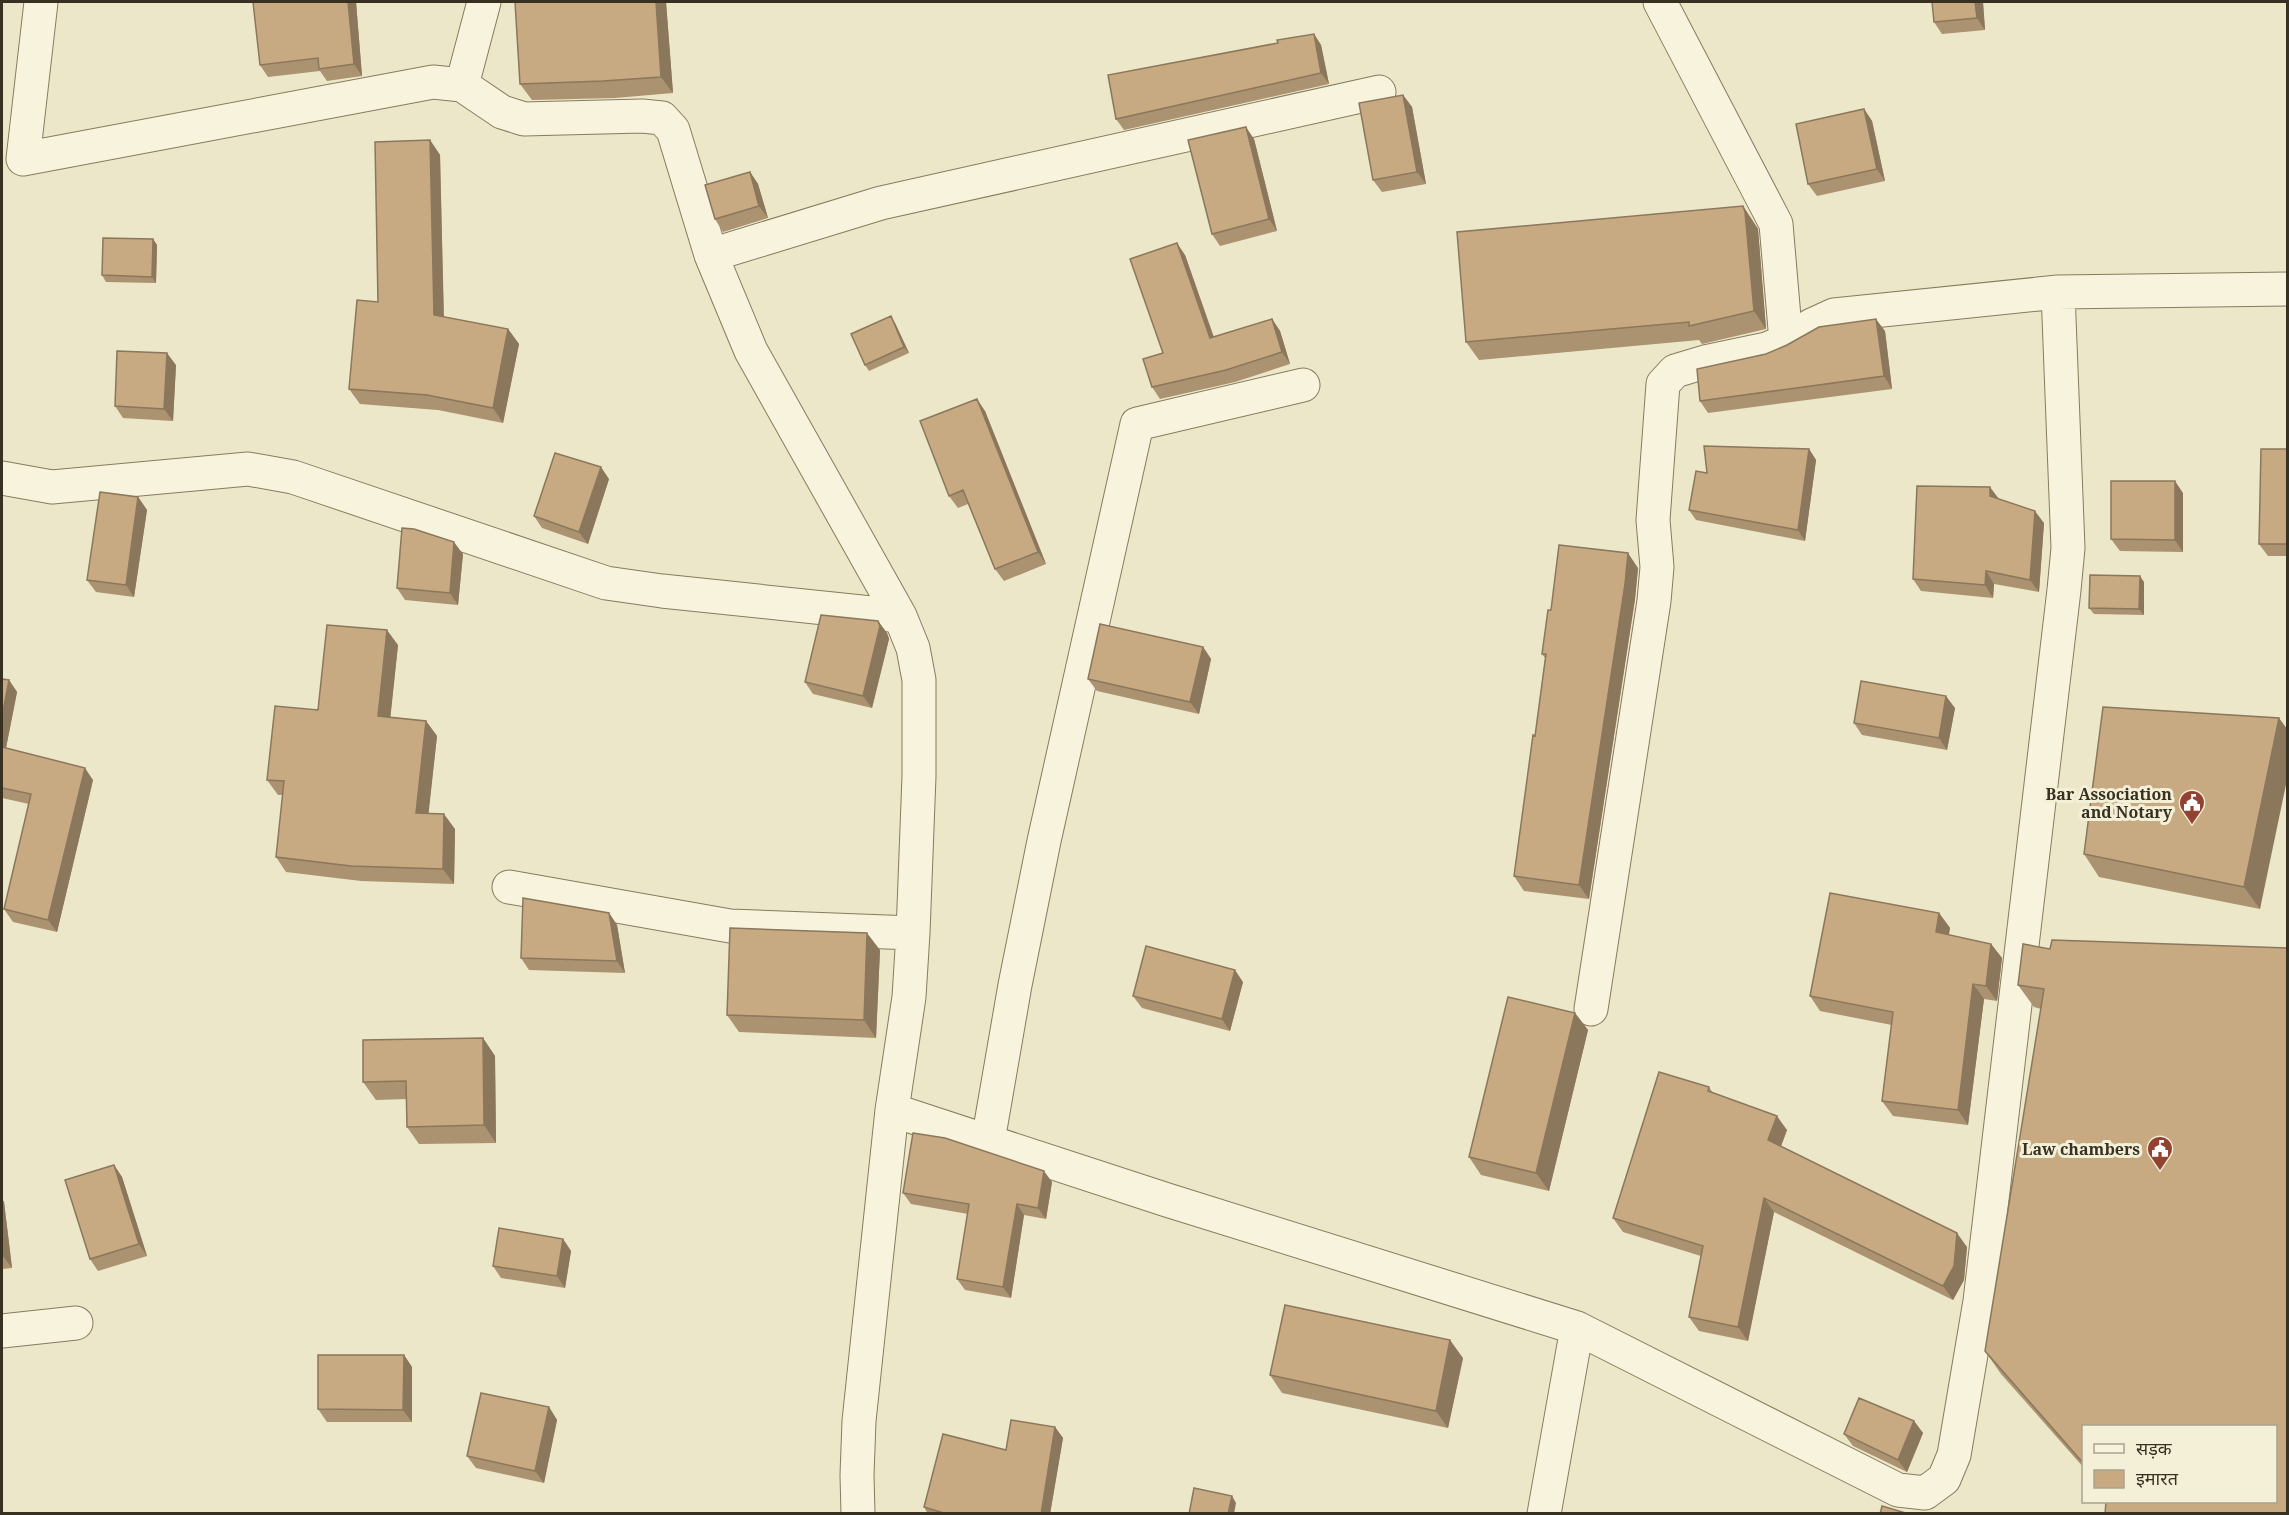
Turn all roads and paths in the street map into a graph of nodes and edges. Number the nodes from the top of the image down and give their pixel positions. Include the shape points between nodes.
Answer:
1 (41, 2) edge
2 (484, 2) edge
3 (1660, 2) edge
4 (462, 85) junction
5 (1379, 92) dead end
6 (12, 163) edge
7 (711, 255) junction
8 (2288, 289) edge
9 (2058, 292) junction
10 (1786, 340) junction
11 (1303, 385) dead end
12 (2, 478) edge
13 (900, 616) junction
14 (509, 887) dead end
15 (913, 933) junction
16 (1591, 1009) dead end
17 (892, 1110) junction
18 (988, 1141) junction
19 (76, 1323) dead end
20 (1577, 1328) junction
21 (2, 1331) edge
22 (858, 1514) edge
23 (1544, 1514) edge

1 - 6 street
2 - 4 street
3 - 10 street via 1776,224
4 - 6 street via 433,82
4 - 7 street via 502,112 524,119 662,118 673,130
5 - 7 street via 881,203
7 - 13 street via 751,351
8 - 9 street
9 - 10 street via 1834,315
9 - 20 street via 2068,548 1980,1301 1954,1455 1944,1479 1925,1492 1898,1490
10 - 16 street via 1767,349 1675,371 1664,384 1653,519 1657,567 1654,601
11 - 18 street via 1137,424 1044,841
12 - 13 street via 52,487 248,469 293,477 606,583
13 - 15 street via 913,648 919,681
14 - 15 street via 730,926
15 - 17 street via 909,997
17 - 18 street
17 - 22 street via 859,1420
18 - 20 street
19 - 21 street
20 - 23 street

